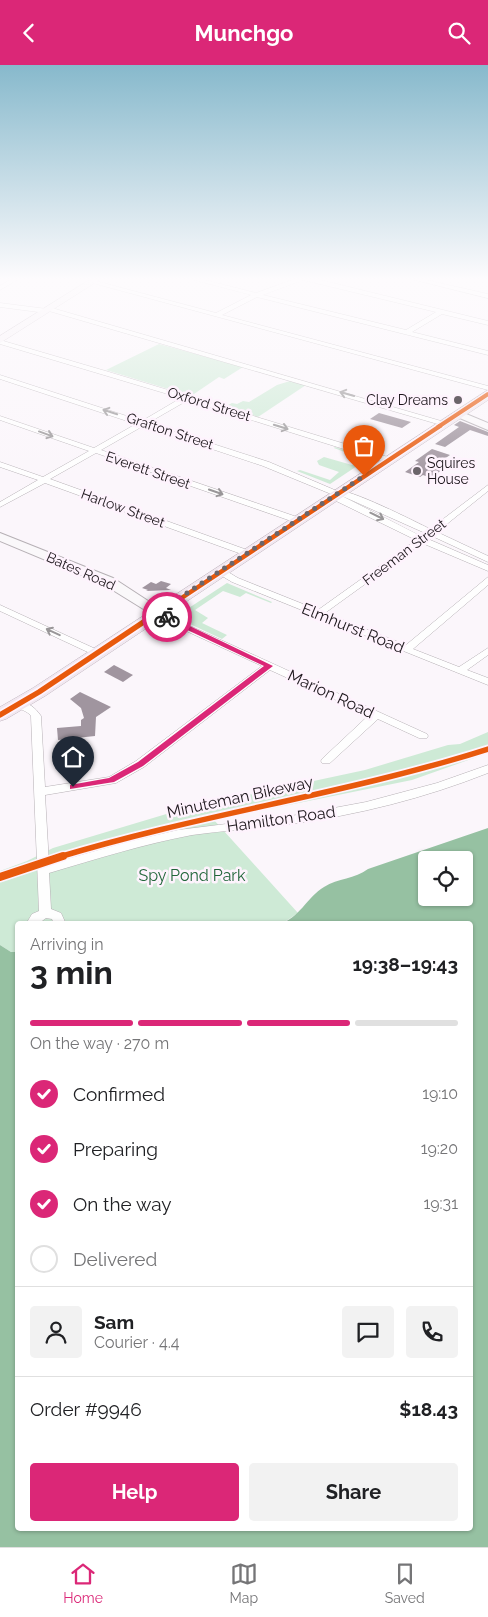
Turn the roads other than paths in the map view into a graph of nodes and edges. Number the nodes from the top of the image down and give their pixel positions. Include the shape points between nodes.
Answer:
1 (17, 346) edge
2 (175, 346) edge
3 (322, 346) edge
4 (460, 346) edge
5 (488, 353) edge
6 (0, 377) edge
7 (487, 395) edge
8 (187, 398) junction
9 (459, 414) junction
10 (0, 418) edge
11 (143, 423) junction
12 (444, 423) junction
13 (488, 427) edge
14 (93, 451) junction
15 (388, 460) junction
16 (0, 464) edge
17 (44, 480) junction
18 (488, 487) edge
19 (336, 494) junction
20 (0, 505) edge
21 (297, 520) junction
22 (425, 536) junction
23 (0, 537) edge
24 (247, 553) junction
25 (488, 559) edge
26 (488, 568) edge
27 (220, 571) junction
28 (488, 580) edge
29 (0, 609) edge
30 (158, 612) junction
31 (318, 614) junction
32 (406, 650) junction
33 (488, 651) edge
34 (97, 653) junction
35 (269, 666) junction
36 (459, 671) junction
37 (488, 682) edge
38 (8, 708) edge
39 (376, 715) junction
40 (423, 737) dead end
41 (326, 761) dead end
42 (488, 769) edge
43 (40, 792) junction
44 (43, 870) junction
45 (45, 913) junction
46 (34, 921) edge
47 (59, 921) edge

1 - 8 street, Oxford Street
12 -> 2 street
3 - 7 street
4 - 5 street
11 -> 6 street, Grafton Street
7 - 9 highway
8 - 11 street
8 -> 15 street, Oxford Street
9 - 12 highway
9 - 13 main road
10 -> 14 street, Everett Street
11 - 14 street
11 - 19 street, Grafton Street via 266,464
12 - 15 highway
14 - 17 street
14 -> 21 street, Everett Street
15 - 19 highway
16 - 17 street, Harlow Street
17 - 20 street
17 - 24 street, Harlow Street
18 - 22 street, Freeman Street
19 - 21 highway
19 - 22 street, Grafton Street
21 - 24 highway
22 - 25 street
22 - 26 street
22 - 31 street, Freeman Street
23 - 30 street, Bates Road via 108,581
24 - 27 highway
27 - 30 highway
27 - 31 street, Elmhurst Road via 234,580
28 - 32 street
34 -> 29 street
30 - 34 highway
30 - 35 street, Marion Road
31 - 32 street, Elmhurst Road
32 - 36 street, Elmhurst Road
33 - 36 street
34 - 38 highway
35 - 39 street, Marion Road
35 - 43 street via 140,764 112,780
36 - 37 street, Elmhurst Road
38 - 43 street via 32,710 36,716
39 - 40 street, Marion Road
39 - 41 street
42 - 44 street, Hamilton Road via 354,808 290,820 178,833
43 - 44 street
44 - 45 street
45 - 46 street
45 - 47 street via 57,916

